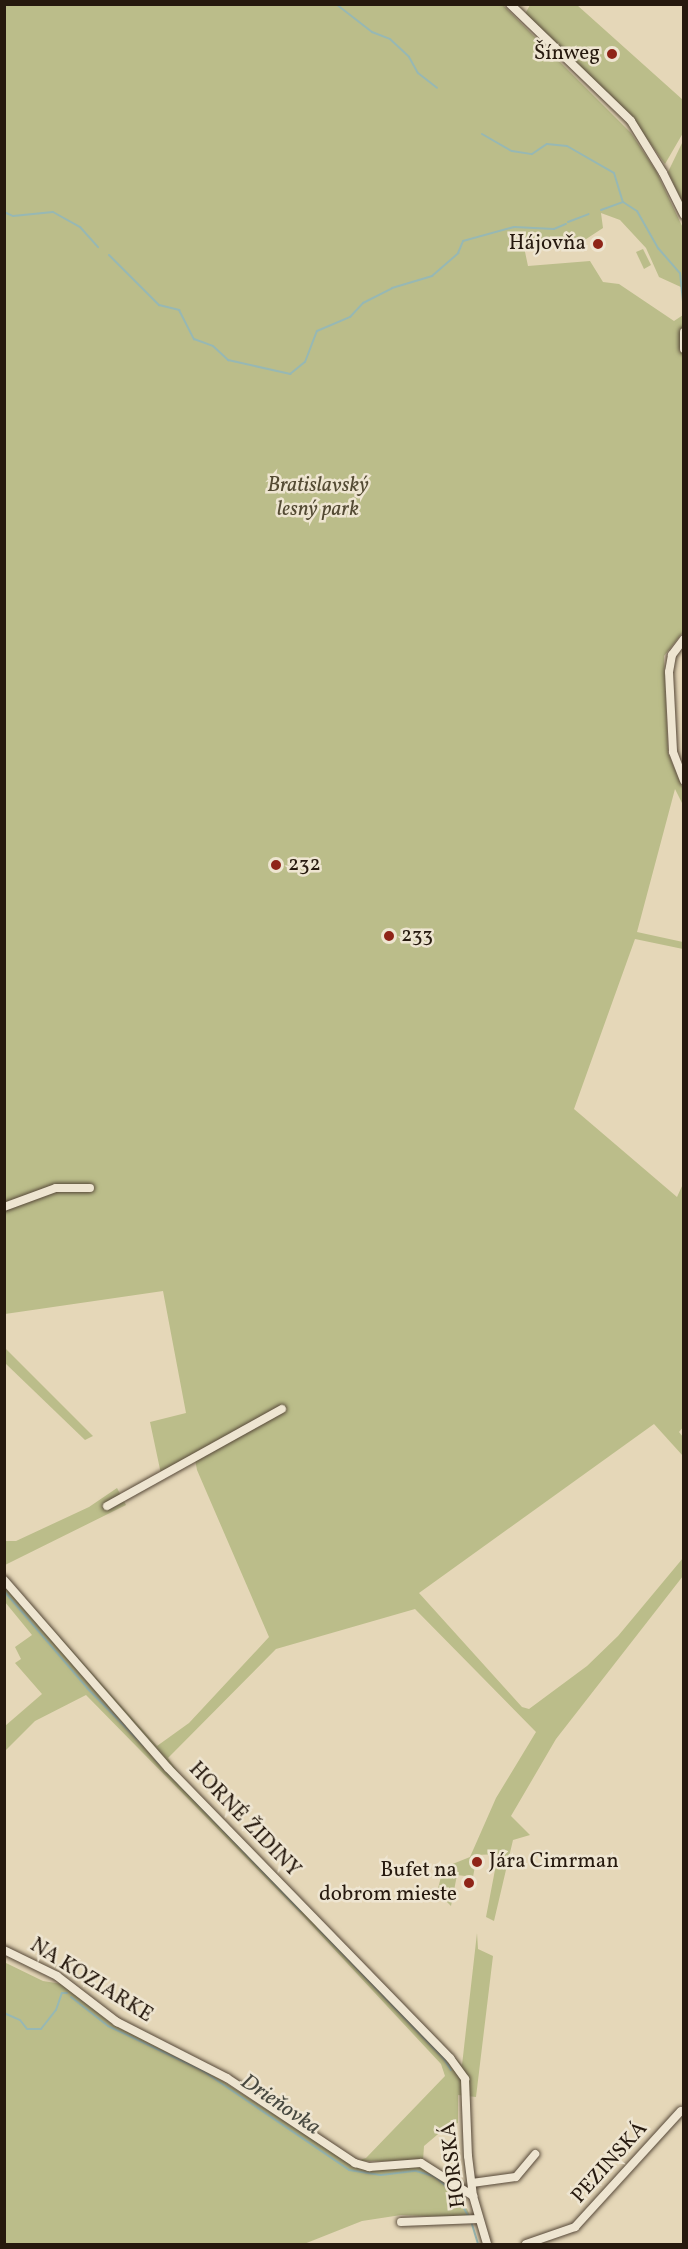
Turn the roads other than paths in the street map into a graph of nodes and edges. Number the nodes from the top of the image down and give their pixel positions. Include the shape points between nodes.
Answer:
1 (510, 4) edge
2 (684, 215) edge
3 (684, 332) edge
4 (684, 349) edge
5 (684, 639) edge
6 (684, 781) edge
7 (90, 1188) dead end
8 (4, 1208) edge
9 (282, 1409) dead end
10 (107, 1506) dead end
11 (4, 1580) edge
12 (4, 1950) edge
13 (465, 2079) joint
14 (681, 2111) dead end
15 (535, 2154) dead end
16 (472, 2183) junction
17 (473, 2196) junction
18 (478, 2219) junction
19 (401, 2222) dead end
20 (487, 2244) edge
21 (526, 2244) edge

1 - 2 street via 631,121
3 - 4 street
5 - 6 street via 672,655 669,672 674,752
7 - 8 street via 56,1188
9 - 10 street
11 - 13 street, HORNÉ ŽIDINY via 168,1768 438,2044
12 - 17 street, NA KOZIARKE via 57,1976 117,2022 219,2073 355,2163 369,2167 421,2163
13 - 16 street, HORSKÁ via 465,2129
14 - 21 street, PEZINSKÁ via 575,2227
15 - 16 street via 516,2177
16 - 17 street, HORSKÁ
17 - 18 street, HORSKÁ
18 - 19 street
18 - 20 street, HORSKÁ

